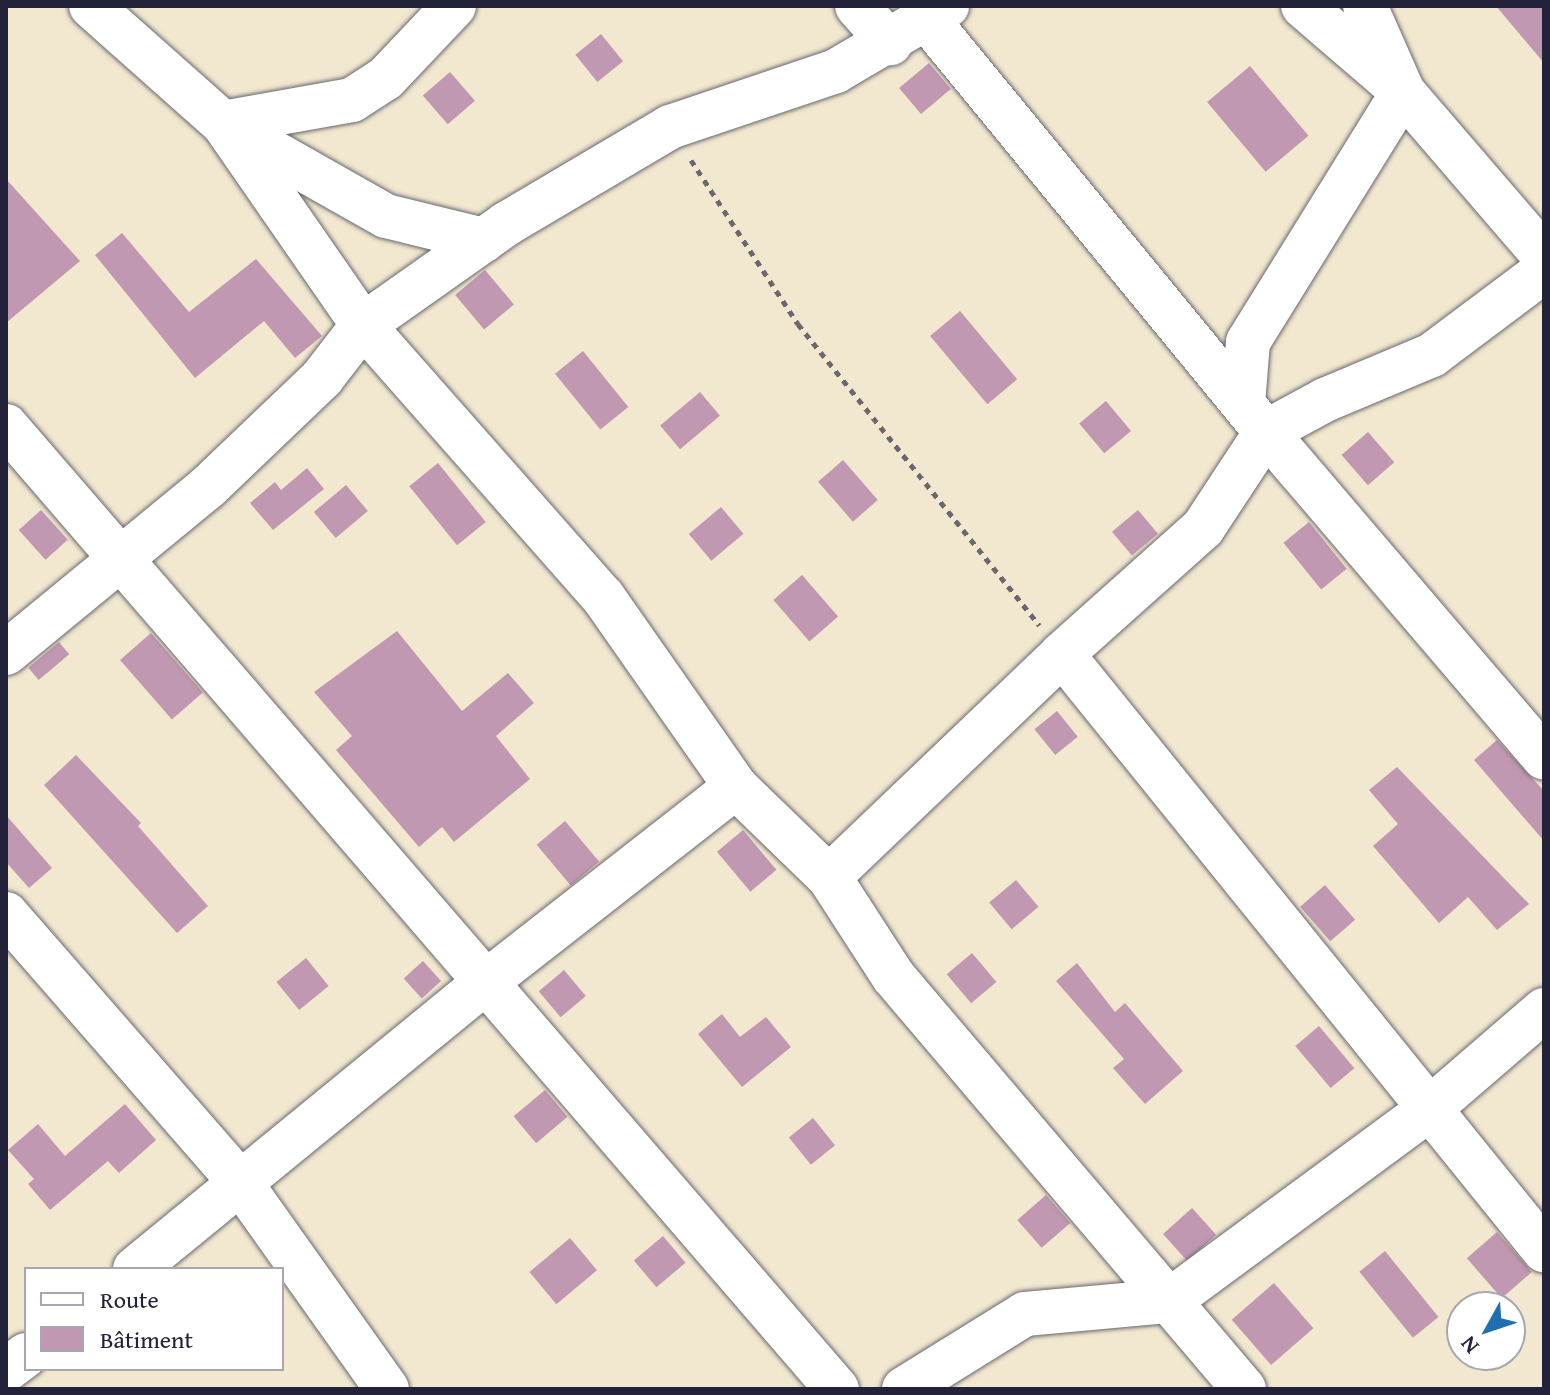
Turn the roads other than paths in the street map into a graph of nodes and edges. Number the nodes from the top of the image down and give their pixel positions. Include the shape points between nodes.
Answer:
1 (91, 6) edge
2 (454, 6) edge
3 (857, 6) edge
4 (1303, 6) edge
5 (1365, 6) edge
6 (937, 12) edge
7 (890, 43) junction
8 (1403, 92) junction
9 (223, 123) junction
10 (484, 240) junction
11 (1544, 256) edge
12 (1544, 271) edge
13 (363, 325) junction
14 (1255, 418) junction
15 (6, 426) edge
16 (121, 560) junction
17 (6, 653) edge
18 (1062, 654) junction
19 (1544, 757) edge
20 (736, 787) junction
21 (829, 877) junction
22 (6, 914) edge
23 (486, 982) junction
24 (1544, 1010) edge
25 (1427, 1111) junction
26 (242, 1185) junction
27 (1544, 1250) edge
28 (138, 1267) edge
29 (1169, 1301) junction
30 (24, 1356) edge
31 (6, 1370) edge
32 (387, 1389) edge
33 (837, 1389) edge
34 (904, 1389) edge
35 (1244, 1389) edge

1 - 9 street
2 - 9 street via 386,78 352,100
3 - 7 street
4 - 8 street
5 - 8 street
6 - 7 street
6 - 14 street
7 - 10 street via 836,71 670,127
8 - 11 street
8 - 14 street via 1248,342
9 - 10 street via 386,216
9 - 13 street
10 - 13 street
12 - 14 street via 1432,355 1325,400
13 - 16 street via 322,378
13 - 20 street via 603,597
14 - 18 street via 1203,528
14 - 19 street
15 - 16 street
16 - 17 street
16 - 23 street
18 - 21 street
18 - 25 street
20 - 21 street
20 - 23 street
21 - 29 street via 893,976
22 - 26 street
23 - 26 street
23 - 33 street
24 - 25 street
25 - 27 street
25 - 29 street
26 - 28 street
26 - 32 street
29 - 34 street via 1025,1314
29 - 35 street
30 - 31 street

